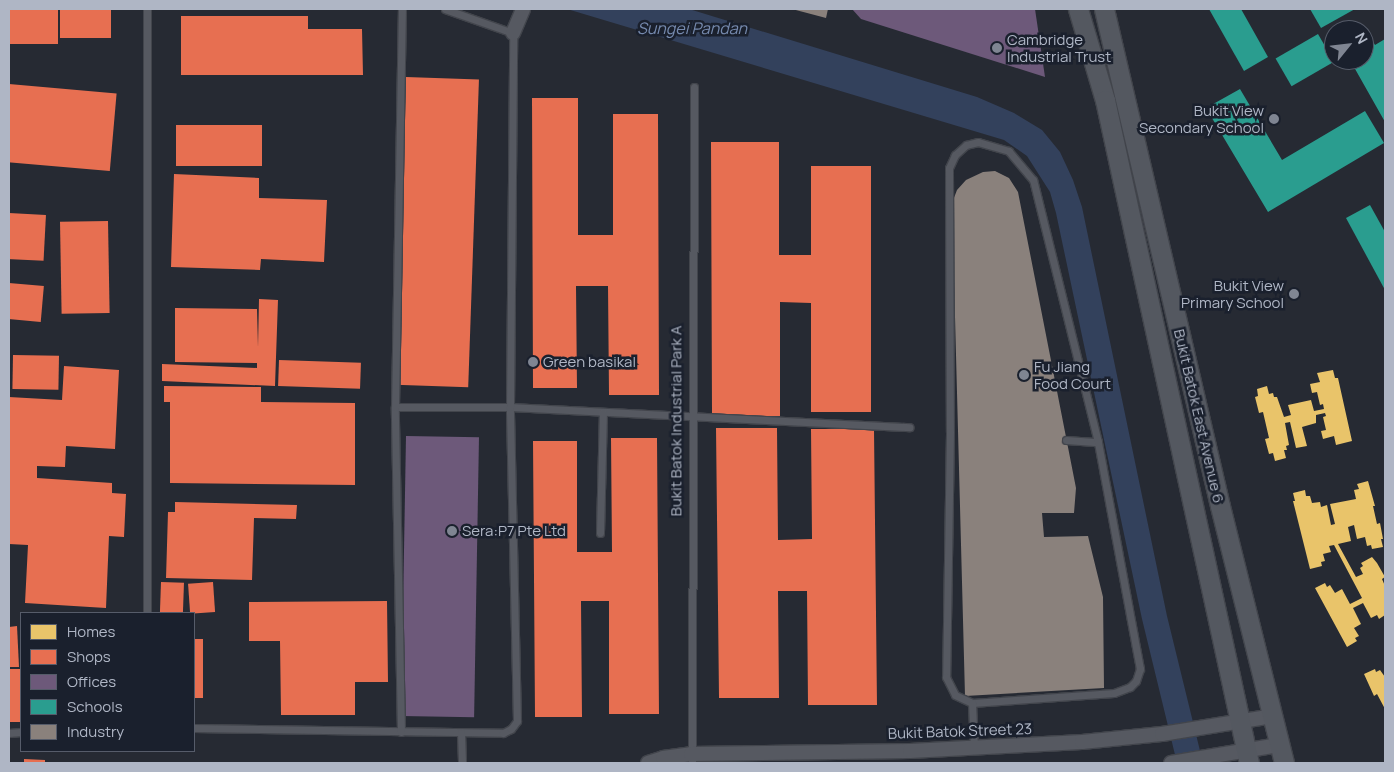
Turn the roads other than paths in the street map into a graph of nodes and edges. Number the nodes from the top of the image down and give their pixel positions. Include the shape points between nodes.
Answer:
1 (147, 9) edge
2 (402, 9) edge
3 (445, 9) edge
4 (523, 9) edge
5 (1078, 9) edge
6 (1104, 9) edge
7 (513, 33) junction
8 (694, 87) dead end
9 (395, 407) junction
10 (510, 407) junction
11 (603, 412) junction
12 (692, 416) junction
13 (908, 427) dead end
14 (1066, 440) dead end
15 (1098, 442) junction
16 (600, 533) dead end
17 (147, 612) edge
18 (972, 703) junction
19 (1273, 716) junction
20 (1240, 723) junction
21 (195, 728) edge
22 (401, 732) junction
23 (461, 733) junction
24 (1279, 745) junction
25 (974, 748) junction
26 (1248, 757) edge
27 (692, 759) edge
28 (462, 763) edge
29 (648, 763) edge
30 (1172, 763) edge
31 (1284, 763) edge

1 - 17 lane
2 - 9 lane
3 - 7 lane
4 - 7 street
5 - 20 main road, Bukit Batok East Avenue 6 via 1105,100
6 - 19 main road, Bukit Batok East Avenue 6 via 1220,506
7 - 10 lane
8 - 12 lane, Bukit Batok Industrial Park A
9 - 10 lane
9 - 22 lane
10 - 11 lane
10 - 23 lane via 516,721 511,730 503,733
11 - 12 lane
11 - 16 lane
12 - 13 lane
12 - 27 lane, Bukit Batok Industrial Park A
14 - 15 lane
15 - 18 lane via 1140,662 1139,675 1130,687 1114,693
15 - 18 lane via 1033,180 1009,151 978,142 966,145 954,155 949,168 950,432 946,677 955,695
18 - 25 lane
19 - 20 street, Bukit Batok Street 23
19 - 24 main road, Bukit Batok East Avenue 6
20 - 25 street, Bukit Batok Street 23 via 1082,742
20 - 26 main road, Bukit Batok East Avenue 6
21 - 22 lane
22 - 23 lane
23 - 28 lane
24 - 26 street
24 - 31 main road, Bukit Batok East Avenue 6
25 - 27 street, Bukit Batok Street 23
26 - 30 street
27 - 29 street, Bukit Batok Street 23 via 663,758

